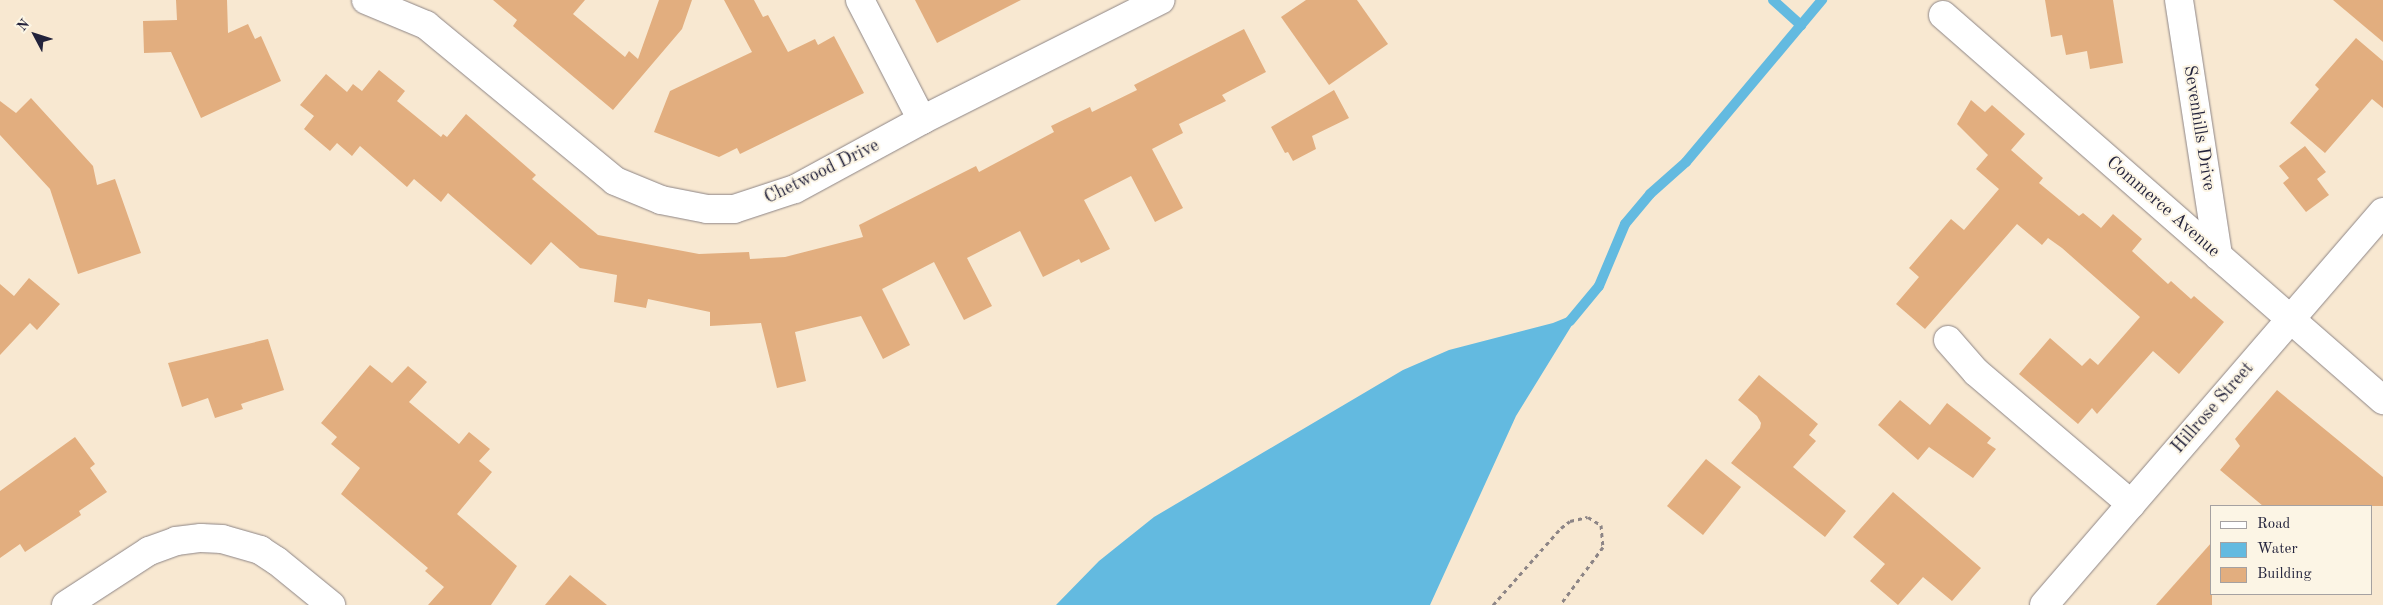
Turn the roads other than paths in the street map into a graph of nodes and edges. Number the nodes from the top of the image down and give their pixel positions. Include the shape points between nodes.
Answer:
1 (366, 0) edge
2 (860, 0) edge
3 (1161, 0) edge
4 (2180, 0) edge
5 (1943, 15) dead end
6 (922, 120) junction
7 (2383, 212) edge
8 (2218, 256) junction
9 (2290, 319) junction
10 (1948, 340) dead end
11 (2383, 400) edge
12 (2131, 504) junction
13 (66, 605) edge
14 (332, 605) edge
15 (2044, 605) edge

1 - 6 street, Chetwood Drive via 426,24 596,167 615,181 660,200 707,209 734,209 766,201 795,189
2 - 6 street
3 - 6 street, Chetwood Drive
4 - 8 street, Sevenhills Drive
5 - 8 street, Commerce Avenue
7 - 9 street, Hillrose Street
8 - 9 street, Commerce Avenue
9 - 11 street, Commerce Avenue
9 - 12 street, Hillrose Street
10 - 12 street via 1976,372
12 - 15 street, Hillrose Street
13 - 14 street via 148,551 176,541 201,538 222,539 260,550

